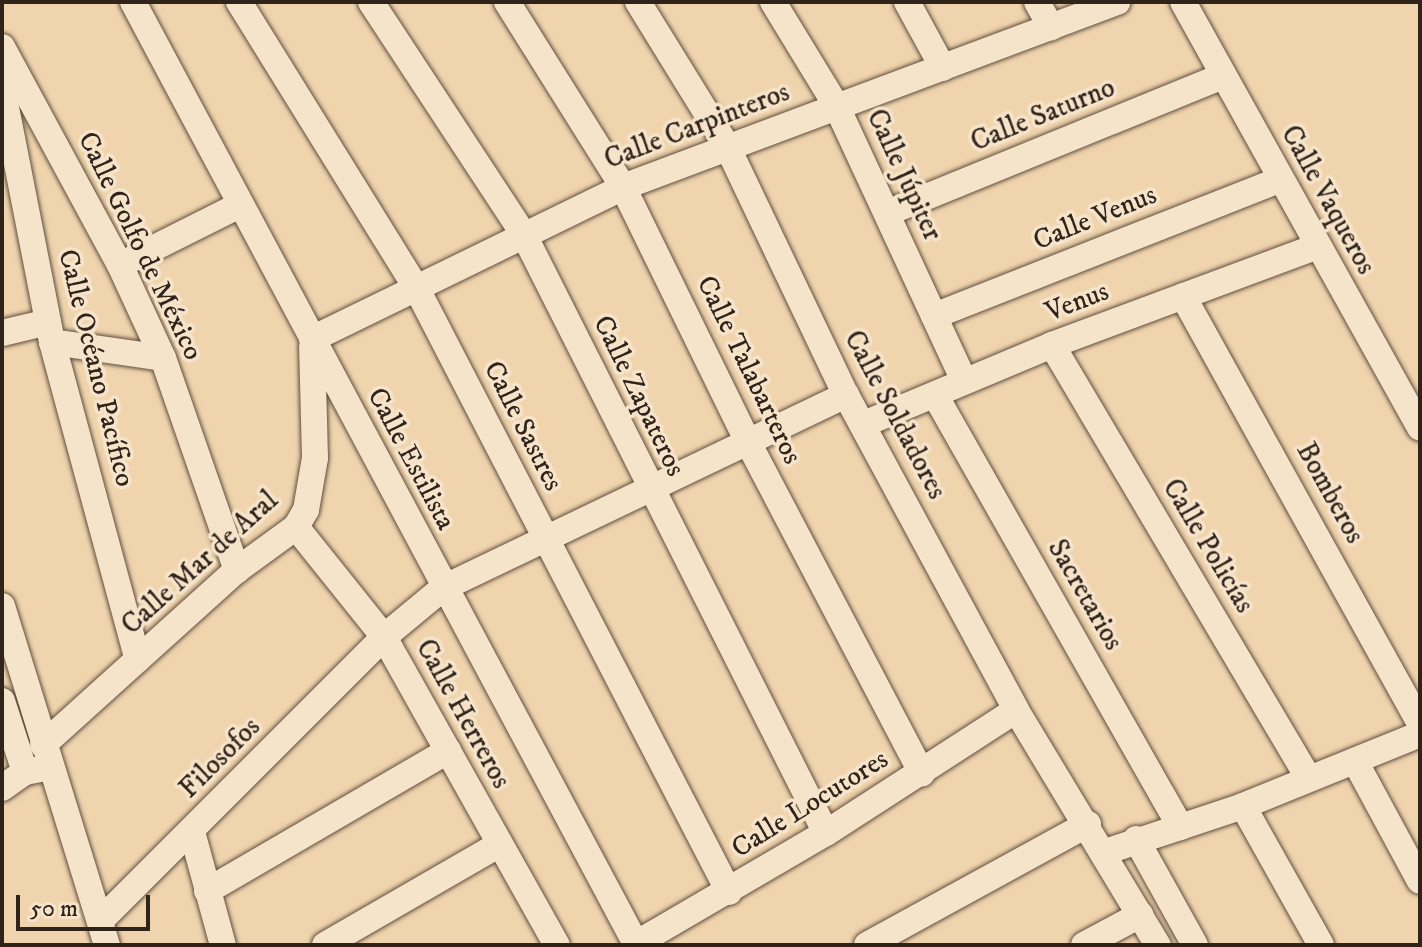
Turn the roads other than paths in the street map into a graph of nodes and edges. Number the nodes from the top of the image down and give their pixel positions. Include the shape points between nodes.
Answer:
1 (133, 2) edge
2 (239, 2) edge
3 (371, 2) edge
4 (507, 2) edge
5 (638, 2) edge
6 (773, 2) edge
7 (907, 2) edge
8 (1037, 2) edge
9 (1117, 2) edge
10 (1183, 2) edge
11 (1051, 27) junction
12 (2, 47) edge
13 (943, 68) junction
14 (1223, 76) junction
15 (2, 87) edge
16 (837, 107) junction
17 (728, 148) junction
18 (1279, 180) junction
19 (623, 187) junction
20 (238, 206) junction
21 (887, 213) junction
22 (523, 233) junction
23 (1316, 247) junction
24 (120, 265) junction
25 (417, 289) junction
26 (1183, 296) junction
27 (934, 316) junction
28 (50, 332) junction
29 (2, 333) edge
30 (312, 339) junction
31 (1052, 345) junction
32 (163, 358) junction
33 (964, 381) junction
34 (846, 395) junction
35 (935, 395) junction
36 (864, 424) junction
37 (1420, 428) edge
38 (749, 444) junction
39 (649, 489) junction
40 (296, 527) junction
41 (546, 539) junction
42 (237, 570) junction
43 (443, 588) junction
44 (2, 606) edge
45 (384, 637) junction
46 (138, 660) junction
47 (2, 701) edge
48 (1016, 710) junction
49 (1420, 723) edge
50 (1420, 734) edge
51 (448, 751) junction
52 (47, 756) junction
53 (1355, 761) junction
54 (25, 772) junction
55 (922, 773) junction
56 (1309, 779) junction
57 (2, 788) edge
58 (1243, 806) junction
59 (1088, 824) junction
60 (1180, 827) junction
61 (192, 832) junction
62 (826, 833) junction
63 (1136, 839) junction
64 (500, 844) junction
65 (1105, 852) junction
66 (1420, 881) edge
67 (207, 891) junction
68 (729, 892) junction
69 (1140, 915) junction
70 (104, 933) edge
71 (635, 944) edge
72 (223, 945) edge
73 (325, 945) edge
74 (557, 945) edge
75 (867, 945) edge
76 (1084, 945) edge
77 (1158, 945) edge
78 (1195, 945) edge
79 (1321, 945) edge

1 - 20 street, Calle Estilista
2 - 25 street, Calle Sastres
3 - 22 street, Calle Zapateros
4 - 19 street, Calle Talabarteros
5 - 17 street, Calle Soldadores
6 - 16 street, Calle Júpiter
7 - 13 street
8 - 11 street
9 - 11 street, Calle Carpinteros
10 - 14 street, Calle Vaqueros
11 - 13 street, Calle Carpinteros
12 - 24 street, Calle Golfo de México
13 - 16 street, Calle Carpinteros
14 - 18 street, Calle Vaqueros
14 - 21 street, Calle Saturno
15 - 28 street, Calle Océano Pacífico
16 - 17 street, Calle Carpinteros
16 - 21 street, Calle Júpiter
17 - 19 street, Calle Carpinteros
17 - 34 street, Calle Soldadores
18 - 23 street, Calle Vaqueros
18 - 27 street, Calle Venus
19 - 22 street, Calle Carpinteros
19 - 38 street, Calle Talabarteros
20 - 24 street
20 - 30 street, Calle Estilista
21 - 27 street, Calle Júpiter
22 - 25 street, Calle Carpinteros
22 - 39 street, Calle Zapateros
23 - 26 street, Venus
23 - 37 street, Calle Vaqueros
24 - 32 street, Calle Golfo de México
25 - 30 street, Calle Carpinteros
25 - 41 street, Calle Sastres
26 - 31 street, Venus
26 - 49 street, Bomberos
27 - 33 street, Calle Júpiter
28 - 29 street
28 - 32 street
28 - 46 street, Calle Océano Pacífico
30 - 40 street, Calle Mar de Aral via 315,458 306,510
30 - 43 street, Calle Estilista
31 - 33 street, Venus
31 - 56 street, Calle Policías
32 - 42 street, Calle Golfo de México
33 - 35 street, Venus
34 - 36 street, Calle Soldadores
34 - 38 street, Filosofos
35 - 36 street, Venus
35 - 60 street, Sacretarios
36 - 48 street, Calle Soldadores
38 - 39 street, Filosofos
38 - 55 street, Calle Talabarteros
39 - 41 street, Filosofos
39 - 62 street, Calle Zapateros
40 - 42 street, Calle Mar de Aral
40 - 45 street, Calle Herreros
41 - 43 street, Filosofos
41 - 68 street, Calle Sastres
42 - 46 street, Calle Mar de Aral
43 - 45 street, Filosofos
43 - 71 street, Calle Estilista
44 - 52 street
45 - 51 street, Calle Herreros
45 - 61 street, Filosofos
46 - 52 street, Calle Mar de Aral
47 - 54 street
48 - 55 street, Calle Locutores
48 - 59 street, Calle Soldadores
50 - 53 street
51 - 64 street, Calle Herreros
51 - 67 street
52 - 54 street
52 - 70 street
53 - 56 street
53 - 66 street
54 - 57 street
55 - 62 street, Calle Locutores
56 - 58 street
58 - 60 street
58 - 79 street
59 - 65 street, Calle Soldadores
59 - 75 street
60 - 63 street
61 - 67 street
61 - 70 street, Filosofos
62 - 68 street, Calle Locutores
63 - 65 street
63 - 78 street
64 - 73 street
64 - 74 street, Calle Herreros
65 - 69 street, Calle Soldadores
67 - 72 street
68 - 71 street, Calle Locutores
69 - 76 street
69 - 77 street, Calle Soldadores

